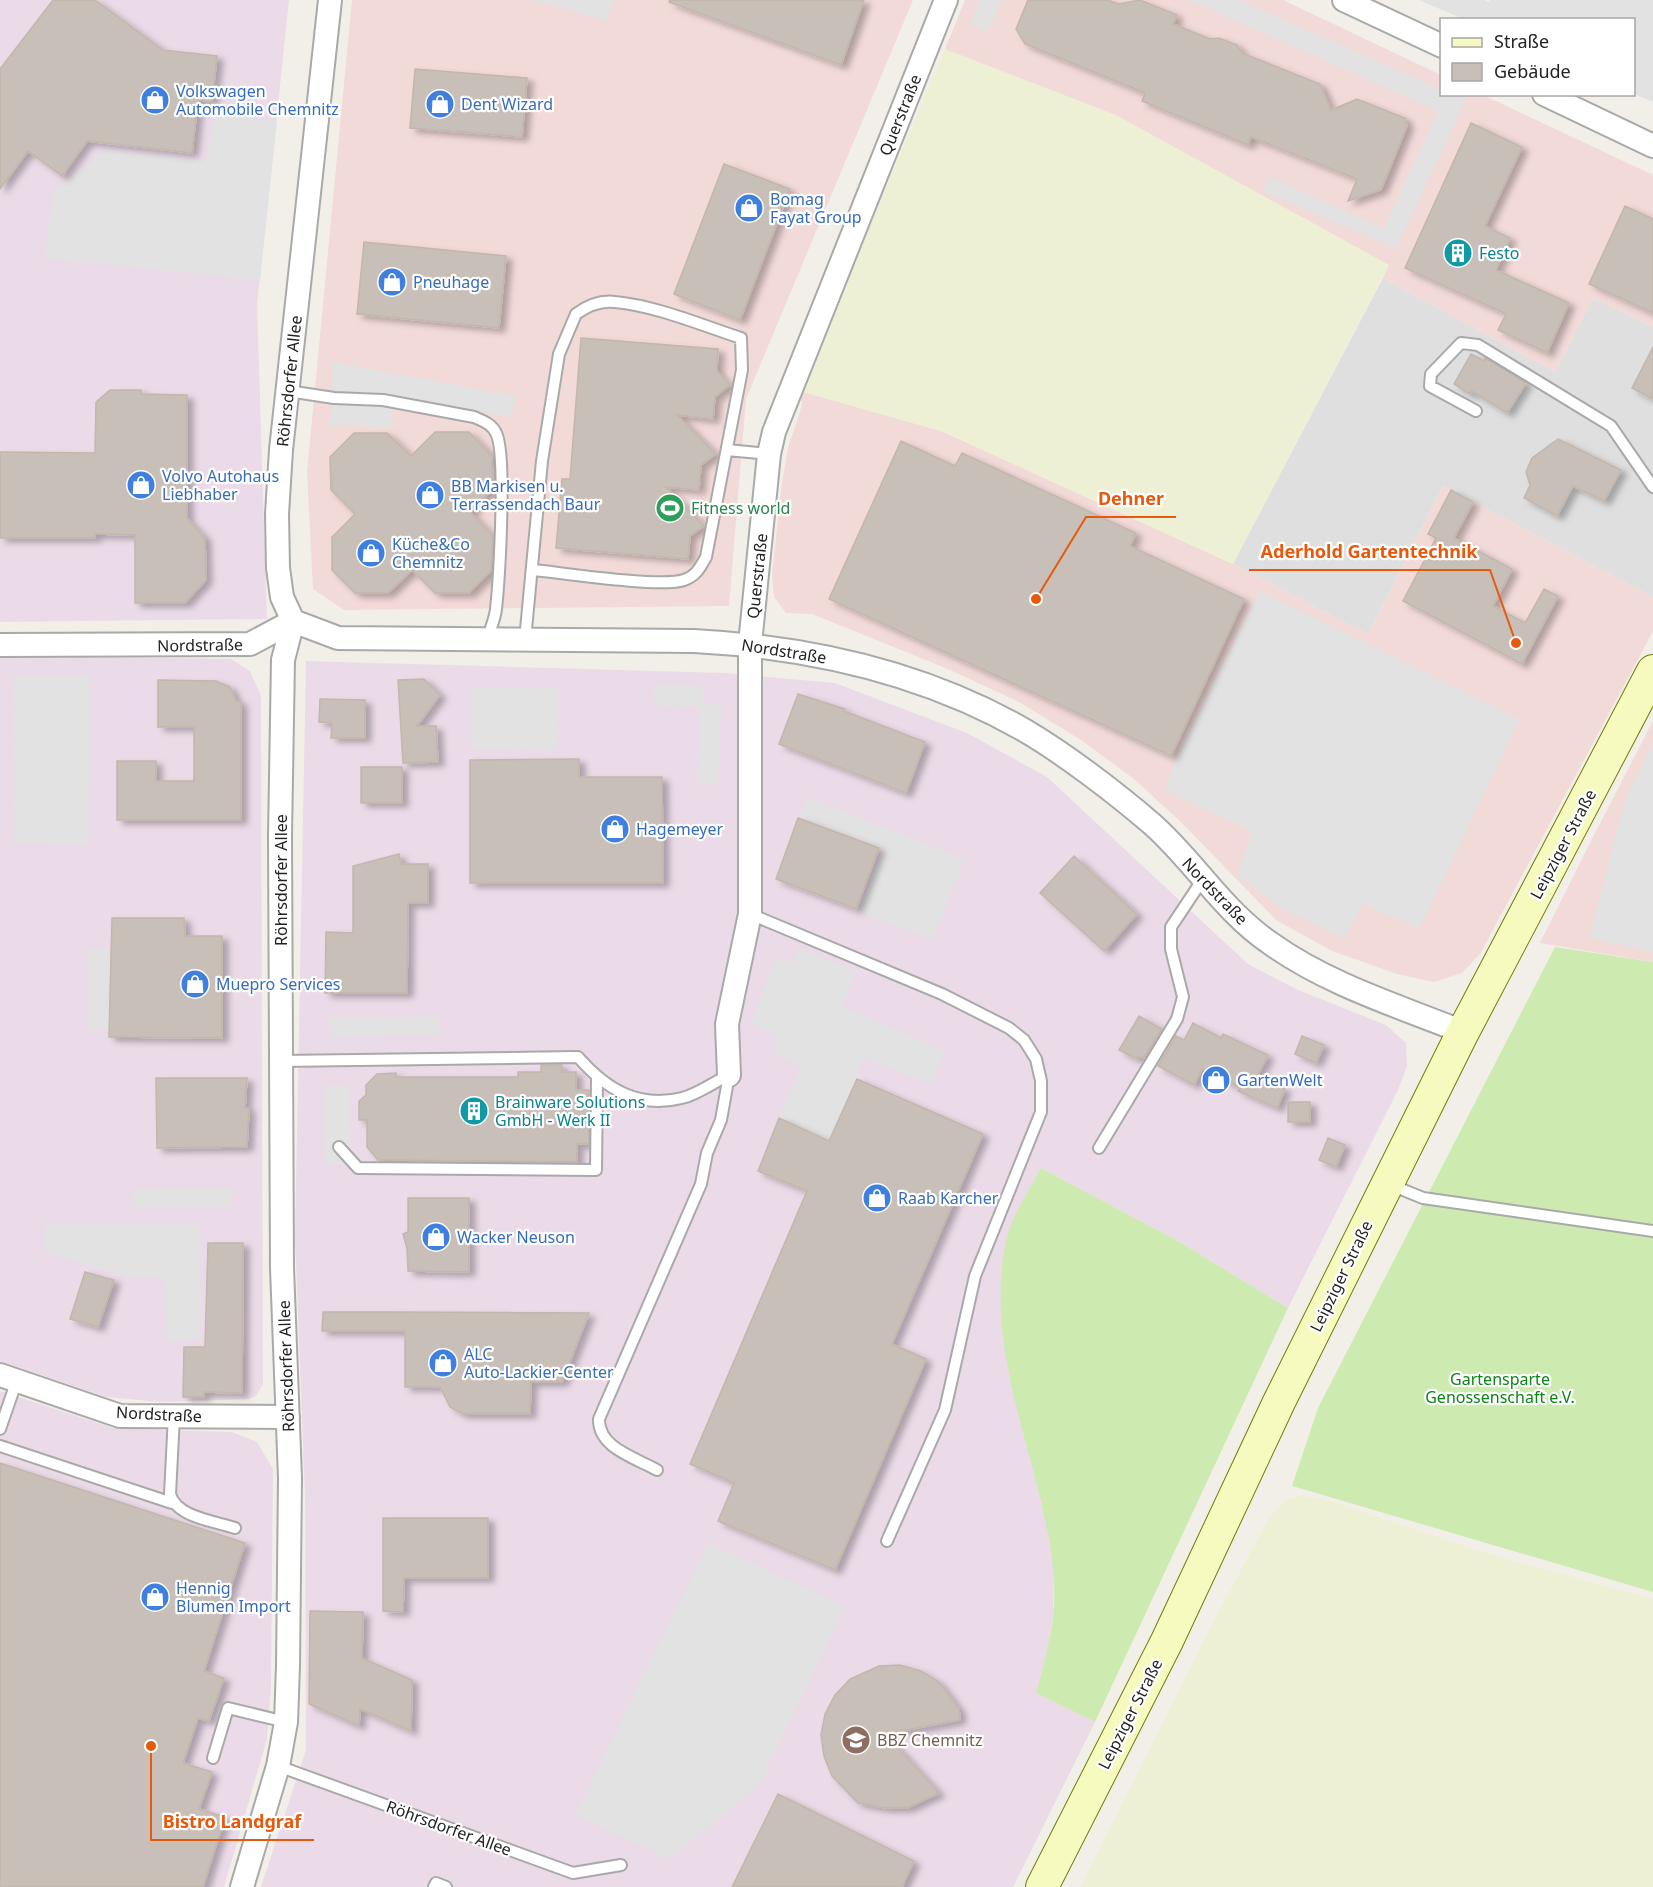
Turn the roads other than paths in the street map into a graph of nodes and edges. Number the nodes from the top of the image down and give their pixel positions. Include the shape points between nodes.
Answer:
1 (330, 0) edge
2 (946, 0) edge
3 (1344, 0) edge
4 (1440, 45) edge
5 (1548, 96) edge
6 (1653, 146) edge
7 (288, 391) junction
8 (1476, 411) dead end
9 (727, 450) junction
10 (769, 454) junction
11 (1653, 487) edge
12 (534, 570) junction
13 (293, 621) junction
14 (487, 641) junction
15 (525, 641) junction
16 (750, 644) junction
17 (0, 645) edge
18 (1653, 672) edge
19 (1203, 879) junction
20 (750, 914) junction
21 (1463, 1032) junction
22 (281, 1061) junction
23 (729, 1075) junction
24 (597, 1078) junction
25 (339, 1147) dead end
26 (1099, 1148) dead end
27 (1388, 1183) junction
28 (1653, 1231) edge
29 (8, 1378) edge
30 (174, 1416) junction
31 (288, 1417) junction
32 (0, 1429) edge
33 (0, 1446) edge
34 (657, 1470) dead end
35 (172, 1503) junction
36 (235, 1528) dead end
37 (887, 1541) dead end
38 (286, 1722) junction
39 (213, 1758) dead end
40 (278, 1766) junction
41 (621, 1865) dead end
42 (242, 1887) edge
43 (434, 1887) edge
44 (446, 1887) edge
45 (1042, 1887) edge

1 - 7 street, Röhrsdorfer Allee
2 - 10 street, Querstraße via 774,432
3 - 4 street
5 - 6 street
7 - 13 street, Röhrsdorfer Allee via 278,503 278,568 282,597
7 - 14 lane via 383,400 474,417 488,423 497,434 501,462 496,611
8 - 11 lane via 1430,386 1431,374 1461,343 1478,345 1611,426
9 - 10 lane
9 - 12 lane via 706,557 692,577 668,583
9 - 12 lane via 742,370 741,338 645,308 614,302 585,307 576,314 559,354 542,461
10 - 16 street, Querstraße
12 - 15 lane
13 - 14 street, Nordstraße via 338,638
13 - 17 street, Nordstraße via 250,644
13 - 22 street, Röhrsdorfer Allee via 283,660
14 - 15 street, Nordstraße
15 - 16 street, Nordstraße
16 - 19 street, Nordstraße via 848,661 939,691 1024,730 1152,825
16 - 20 street, Querstraße
18 - 21 main road, Leipziger Straße
19 - 21 street, Nordstraße via 1246,925 1302,964
19 - 26 lane via 1171,927 1171,949 1183,997 1177,1019
20 - 23 street, Querstraße via 727,1024
20 - 37 lane via 942,994 1009,1028 1024,1040 1036,1059 1041,1081 1041,1112 975,1276 945,1410
21 - 27 main road, Leipziger Straße
22 - 24 lane via 578,1058
22 - 31 street, Röhrsdorfer Allee via 282,1268
23 - 24 lane via 682,1098 649,1100 627,1096
23 - 34 lane via 721,1120 707,1153 701,1184 600,1419 599,1428 612,1446
24 - 25 lane via 596,1170 358,1168
27 - 28 lane via 1423,1198
27 - 45 main road, Leipziger Straße via 1167,1641
29 - 30 street, Nordstraße via 120,1416
29 - 32 lane
30 - 31 street, Nordstraße
30 - 35 lane
31 - 38 street, Röhrsdorfer Allee
33 - 35 lane
35 - 36 lane via 180,1510
38 - 39 lane via 228,1708
38 - 40 street, Röhrsdorfer Allee
40 - 41 lane, Röhrsdorfer Allee via 573,1873
40 - 42 street, Röhrsdorfer Allee
43 - 44 lane via 436,1883

